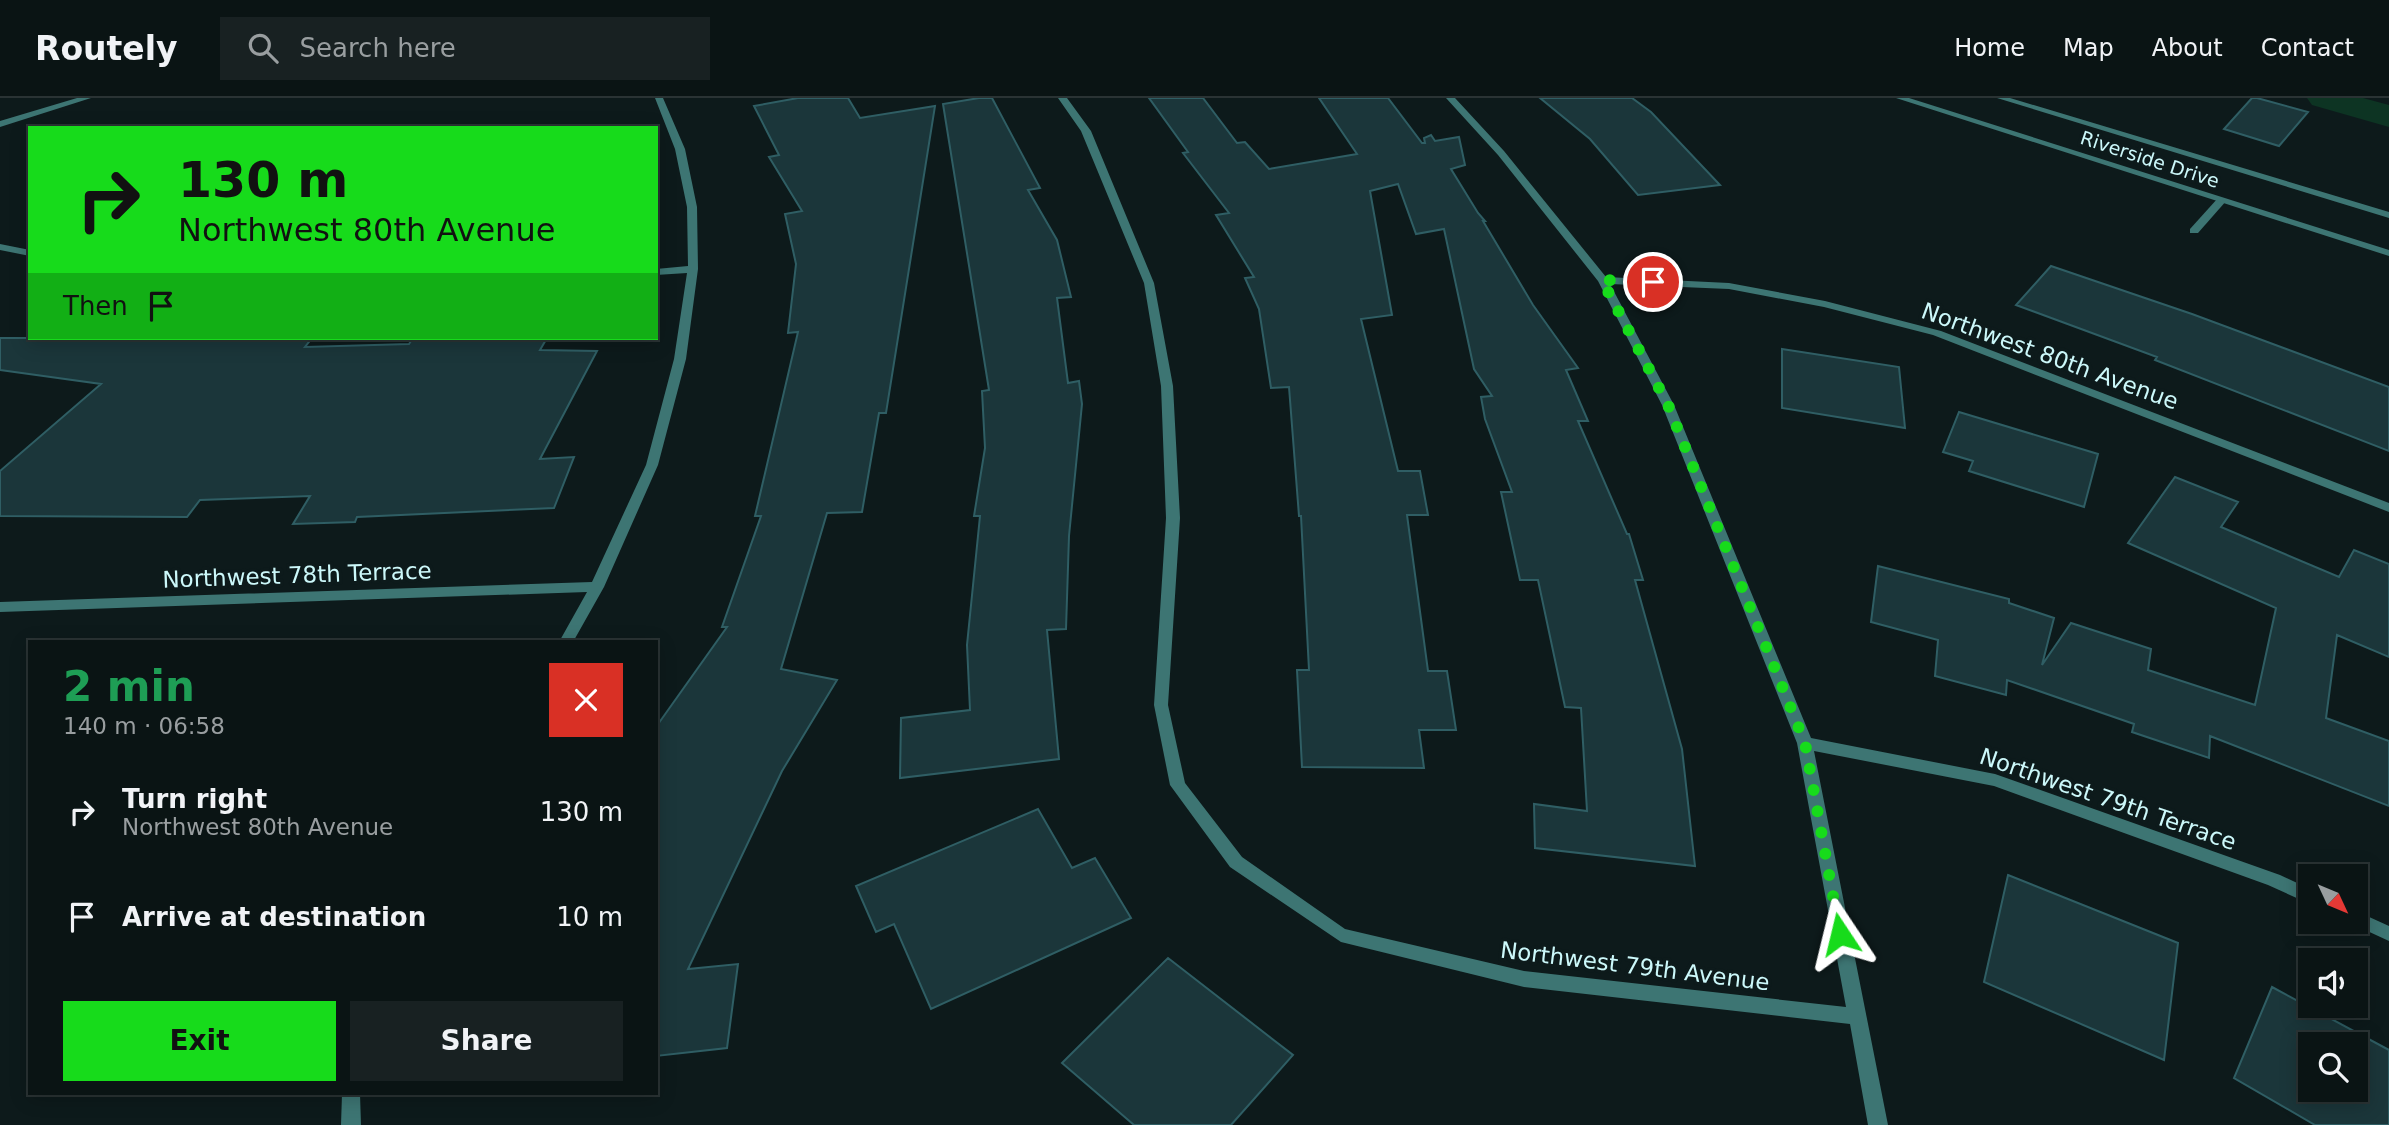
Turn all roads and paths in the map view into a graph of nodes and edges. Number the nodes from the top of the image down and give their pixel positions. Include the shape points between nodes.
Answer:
1 (87, 98) edge
2 (659, 98) edge
3 (1062, 98) edge
4 (1450, 98) edge
5 (1900, 98) edge
6 (2001, 98) edge
7 (0, 124) edge
8 (2222, 200) junction
9 (2389, 215) edge
10 (2194, 231) dead end
11 (0, 247) edge
12 (28, 253) edge
13 (2389, 253) edge
14 (694, 269) junction
15 (658, 272) edge
16 (1602, 280) junction
17 (2389, 508) edge
18 (597, 587) junction
19 (2, 610) edge
20 (567, 640) edge
21 (1805, 743) junction
22 (2298, 891) edge
23 (2368, 924) edge
24 (2389, 934) edge
25 (1855, 1016) junction
26 (351, 1095) edge
27 (351, 1125) edge
28 (1878, 1125) edge

1 - 7 street
2 - 14 street via 680,149 692,207
3 - 25 street, Northwest 79th Avenue via 1086,131 1149,284 1167,386 1173,518 1161,705 1178,785 1236,862 1341,935 1524,979
4 - 16 street via 1501,153
5 - 8 street, Riverside Drive
6 - 9 street, Riverside Drive
8 - 10 street
8 - 13 street, Riverside Drive
11 - 12 street
14 - 15 street
14 - 18 street via 680,359 652,465
16 - 17 street, Northwest 80th Avenue via 1729,286 1825,304 1937,333
16 - 21 street via 1668,405
18 - 19 street, Northwest 78th Terrace
18 - 20 street
21 - 22 street, Northwest 79th Terrace via 1995,780
21 - 25 street
23 - 24 street
25 - 28 street
26 - 27 street

